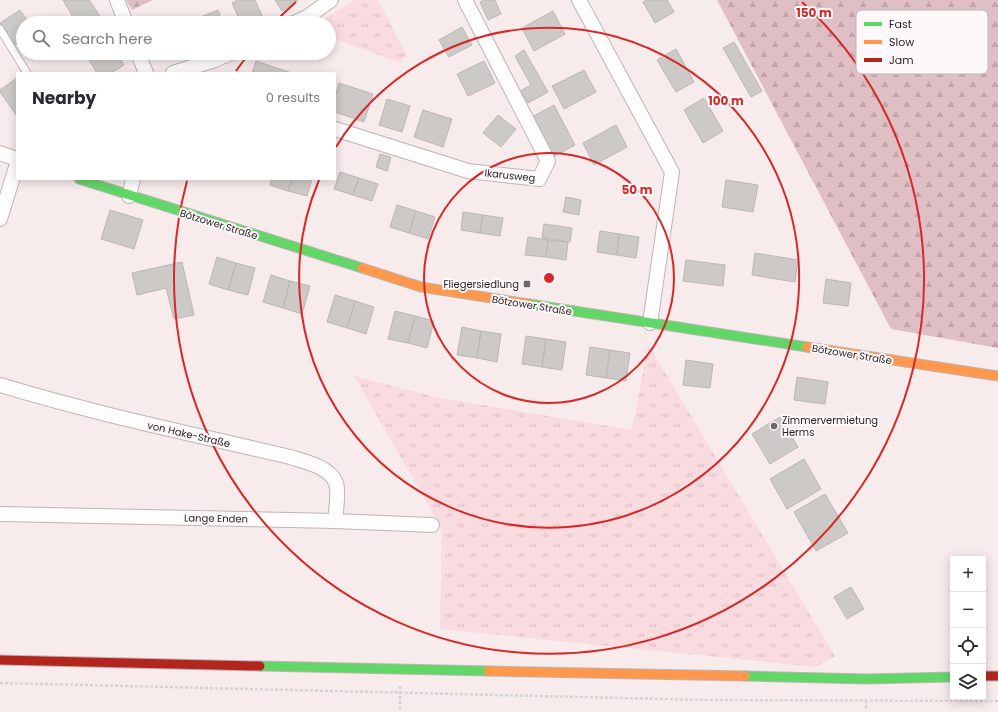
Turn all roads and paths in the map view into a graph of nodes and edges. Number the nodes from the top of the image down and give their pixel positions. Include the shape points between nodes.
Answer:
1 (117, 0) edge
2 (330, 0) edge
3 (465, 0) edge
4 (579, 0) edge
5 (123, 16) edge
6 (308, 16) edge
7 (0, 29) edge
8 (16, 55) edge
9 (19, 60) edge
10 (141, 60) edge
11 (217, 67) edge
12 (26, 72) edge
13 (146, 72) edge
14 (180, 72) edge
15 (336, 129) edge
16 (0, 153) edge
17 (16, 159) edge
18 (16, 167) edge
19 (82, 180) edge
20 (133, 180) edge
21 (129, 196) junction
22 (0, 219) edge
23 (650, 323) junction
24 (998, 376) edge
25 (0, 385) edge
26 (0, 514) edge
27 (335, 521) junction
28 (432, 525) dead end
29 (0, 660) edge
30 (401, 669) junction
31 (986, 676) edge
32 (998, 676) edge
33 (950, 677) edge
34 (0, 683) edge
35 (400, 693) junction
36 (998, 701) edge
37 (400, 709) dead end

1 - 5 street
2 - 6 street
3 - 15 street, Ikarusweg via 548,161 539,179 468,171
4 - 23 street via 672,172
7 - 8 lane
9 - 12 lane
10 - 13 street
11 - 14 street
16 - 17 street
18 - 22 street
19 - 21 main road, Bötzower Straße
20 - 21 street
21 - 23 main road, Bötzower Straße via 421,287
23 - 24 main road, Bötzower Straße
25 - 27 street, von Hake-Straße via 115,417 290,457 316,466 328,472 336,483
26 - 27 street, Lange Enden
27 - 28 street, Lange Enden
29 - 30 main road
30 - 33 main road via 859,678
30 - 35 path
31 - 32 main road
34 - 35 path
35 - 36 path via 704,700
35 - 37 path

